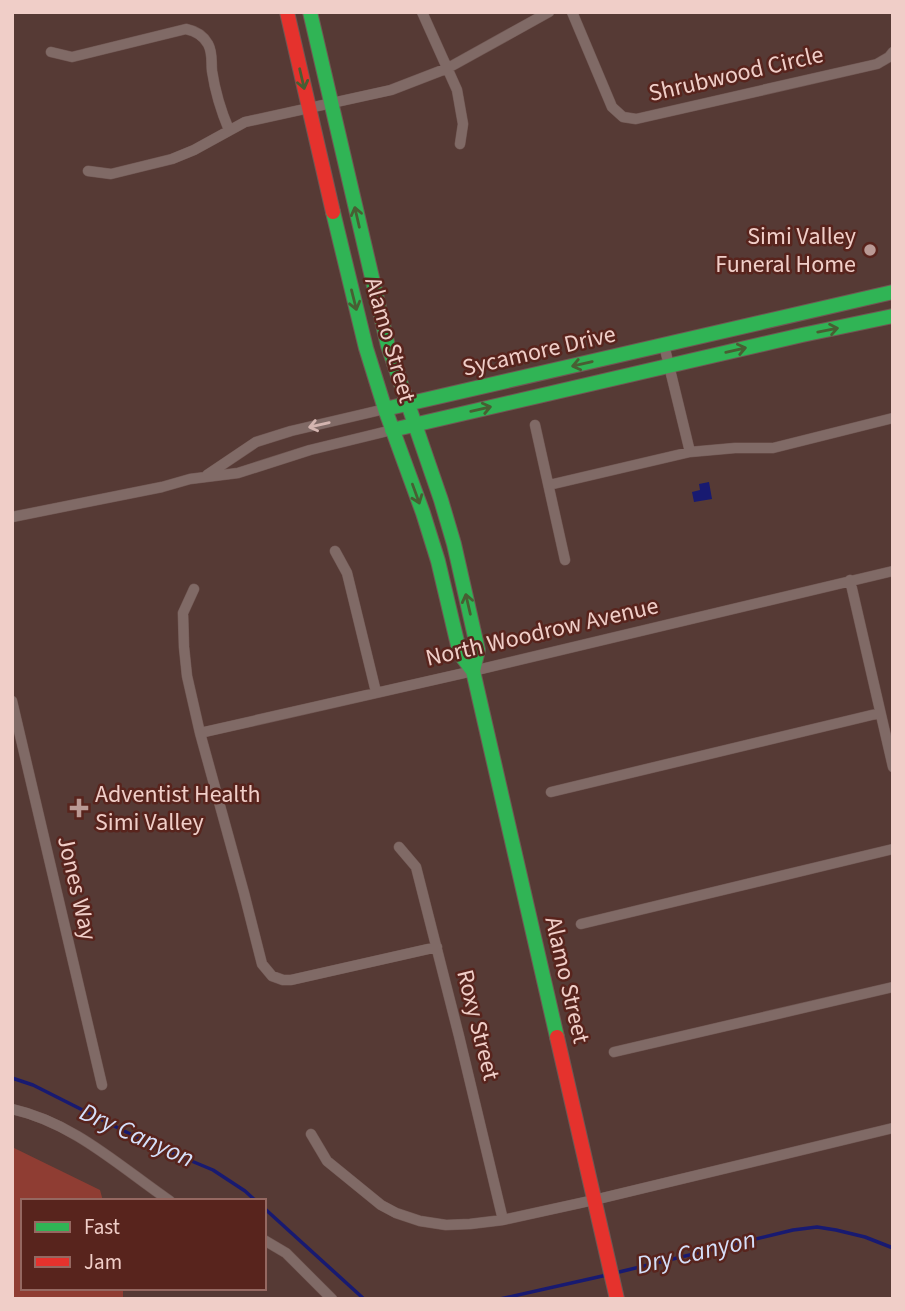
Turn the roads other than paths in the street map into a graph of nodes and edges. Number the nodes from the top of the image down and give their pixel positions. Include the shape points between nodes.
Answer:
1 (287, 12) edge
2 (310, 12) edge
3 (422, 12) edge
4 (549, 12) edge
5 (572, 12) edge
6 (51, 52) dead end
7 (891, 55) edge
8 (448, 68) junction
9 (331, 104) junction
10 (309, 107) junction
11 (229, 130) junction
12 (460, 144) dead end
13 (88, 171) dead end
14 (893, 292) edge
15 (893, 316) edge
16 (664, 345) junction
17 (669, 366) junction
18 (408, 404) junction
19 (385, 409) junction
20 (893, 418) edge
21 (415, 425) junction
22 (535, 425) dead end
23 (392, 430) junction
24 (690, 452) junction
25 (204, 477) junction
26 (549, 485) junction
27 (12, 517) edge
28 (335, 551) dead end
29 (565, 560) dead end
30 (893, 571) edge
31 (850, 580) junction
32 (194, 589) dead end
33 (473, 671) junction
34 (376, 692) junction
35 (12, 701) edge
36 (880, 713) junction
37 (200, 733) junction
38 (893, 767) edge
39 (551, 792) dead end
40 (399, 847) dead end
41 (893, 849) edge
42 (581, 924) dead end
43 (437, 947) junction
44 (893, 987) edge
45 (614, 1052) dead end
46 (102, 1085) dead end
47 (12, 1109) edge
48 (893, 1128) edge
49 (311, 1134) dead end
50 (167, 1199) edge
51 (594, 1200) junction
52 (503, 1220) junction
53 (266, 1241) edge
54 (616, 1293) edge
55 (332, 1299) edge

1 -> 10 main road, Alamo Street
2 - 9 main road, Alamo Street
3 - 8 street
4 - 8 street
5 - 7 street, Shrubwood Circle via 612,107 623,117 636,119 877,64
6 - 11 street via 72,57 186,29 195,31 212,54 219,102
8 - 9 street via 391,90
8 - 12 street via 461,109
9 - 10 street
18 -> 9 main road, Alamo Street via 388,346
10 - 11 street
10 -> 19 main road, Alamo Street via 353,297
11 - 13 street via 172,159 111,174
14 - 16 main road, Sycamore Drive
17 -> 15 main road, Sycamore Drive
16 - 17 street
16 -> 18 main road, Sycamore Drive
21 -> 17 main road, Sycamore Drive
17 - 24 street
18 - 19 main road, Sycamore Drive
18 - 21 main road, Alamo Street
19 - 23 main road, Alamo Street
19 -> 25 street, Sycamore Drive via 256,442
20 - 24 street via 773,448
21 - 23 main road, Sycamore Drive
33 -> 21 main road, Alamo Street via 478,650 460,570
22 - 26 street
23 - 25 street, Sycamore Drive via 238,473
23 -> 33 main road, Alamo Street via 438,561 460,654
24 - 26 street
25 - 27 street, Sycamore Drive
26 - 29 street
28 - 34 street via 348,573
30 - 31 street, North Woodrow Avenue
31 - 33 street, North Woodrow Avenue
31 - 36 street
32 - 37 street via 183,613 184,647
33 - 34 street, North Woodrow Avenue
33 - 51 main road, Alamo Street
34 - 37 street, North Woodrow Avenue
35 - 46 street, Jones Way
36 - 38 street
36 - 39 street
37 - 43 street via 258,952 272,976 291,980
40 - 43 street, Roxy Street via 416,867
41 - 42 street
43 - 52 street, Roxy Street
44 - 45 street
47 - 50 street via 93,1144
48 - 51 street
49 - 52 street via 327,1161 396,1213 446,1225
51 - 52 street
51 - 54 main road, Alamo Street
53 - 55 street via 286,1253

